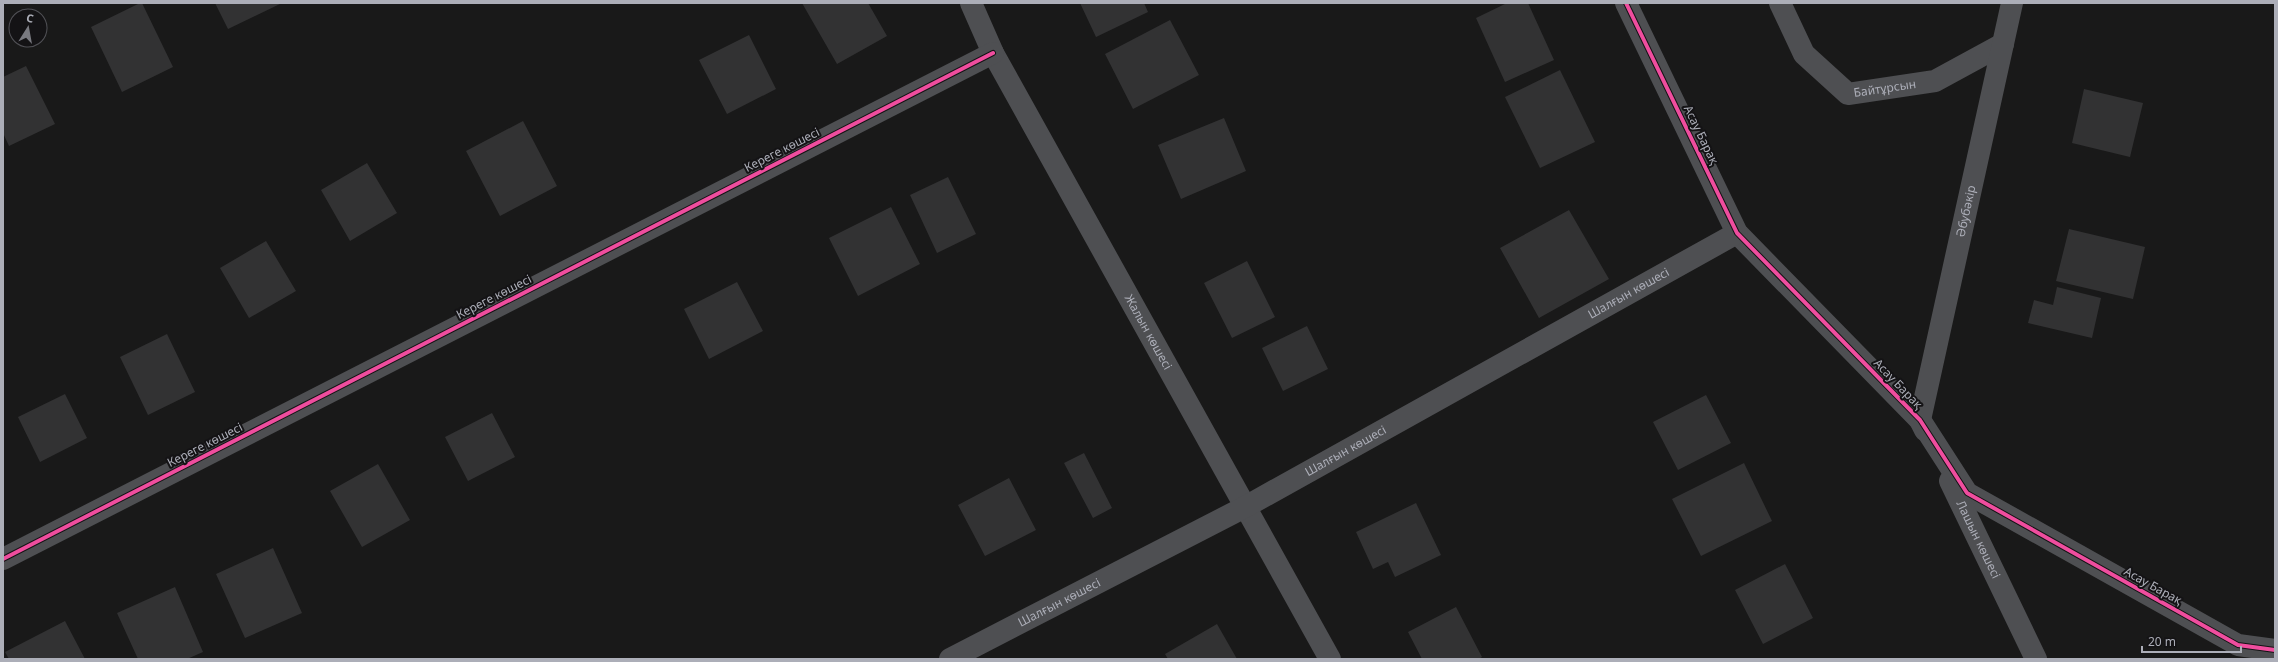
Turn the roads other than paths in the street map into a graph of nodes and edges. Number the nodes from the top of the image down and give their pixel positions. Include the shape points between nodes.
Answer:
1 (971, 3) edge
2 (1626, 3) edge
3 (1780, 3) edge
4 (2012, 3) edge
5 (2004, 44) junction
6 (993, 53) junction
7 (1737, 232) junction
8 (1920, 420) junction
9 (1245, 506) junction
10 (3, 559) edge
11 (2275, 650) edge
12 (950, 659) edge
13 (1330, 659) edge
14 (2036, 659) edge

1 - 6 street, Жалын көшесі
2 - 7 street, Асау Барақ
3 - 5 street, Байтұрсын via 1804,54 1848,94 1935,81
4 - 5 street, Әбубәкір
5 - 8 street, Әбубәкір
6 - 9 street, Жалын көшесі
6 - 10 street, Кереге көшесі
7 - 8 street, Асау Барақ
7 - 9 street, Шалғын көшесі
8 - 11 street, Асау Барақ via 1967,493 2238,645
8 - 14 street, Лашын көшесі
9 - 12 street, Шалғын көшесі
9 - 13 street, Жалын көшесі

